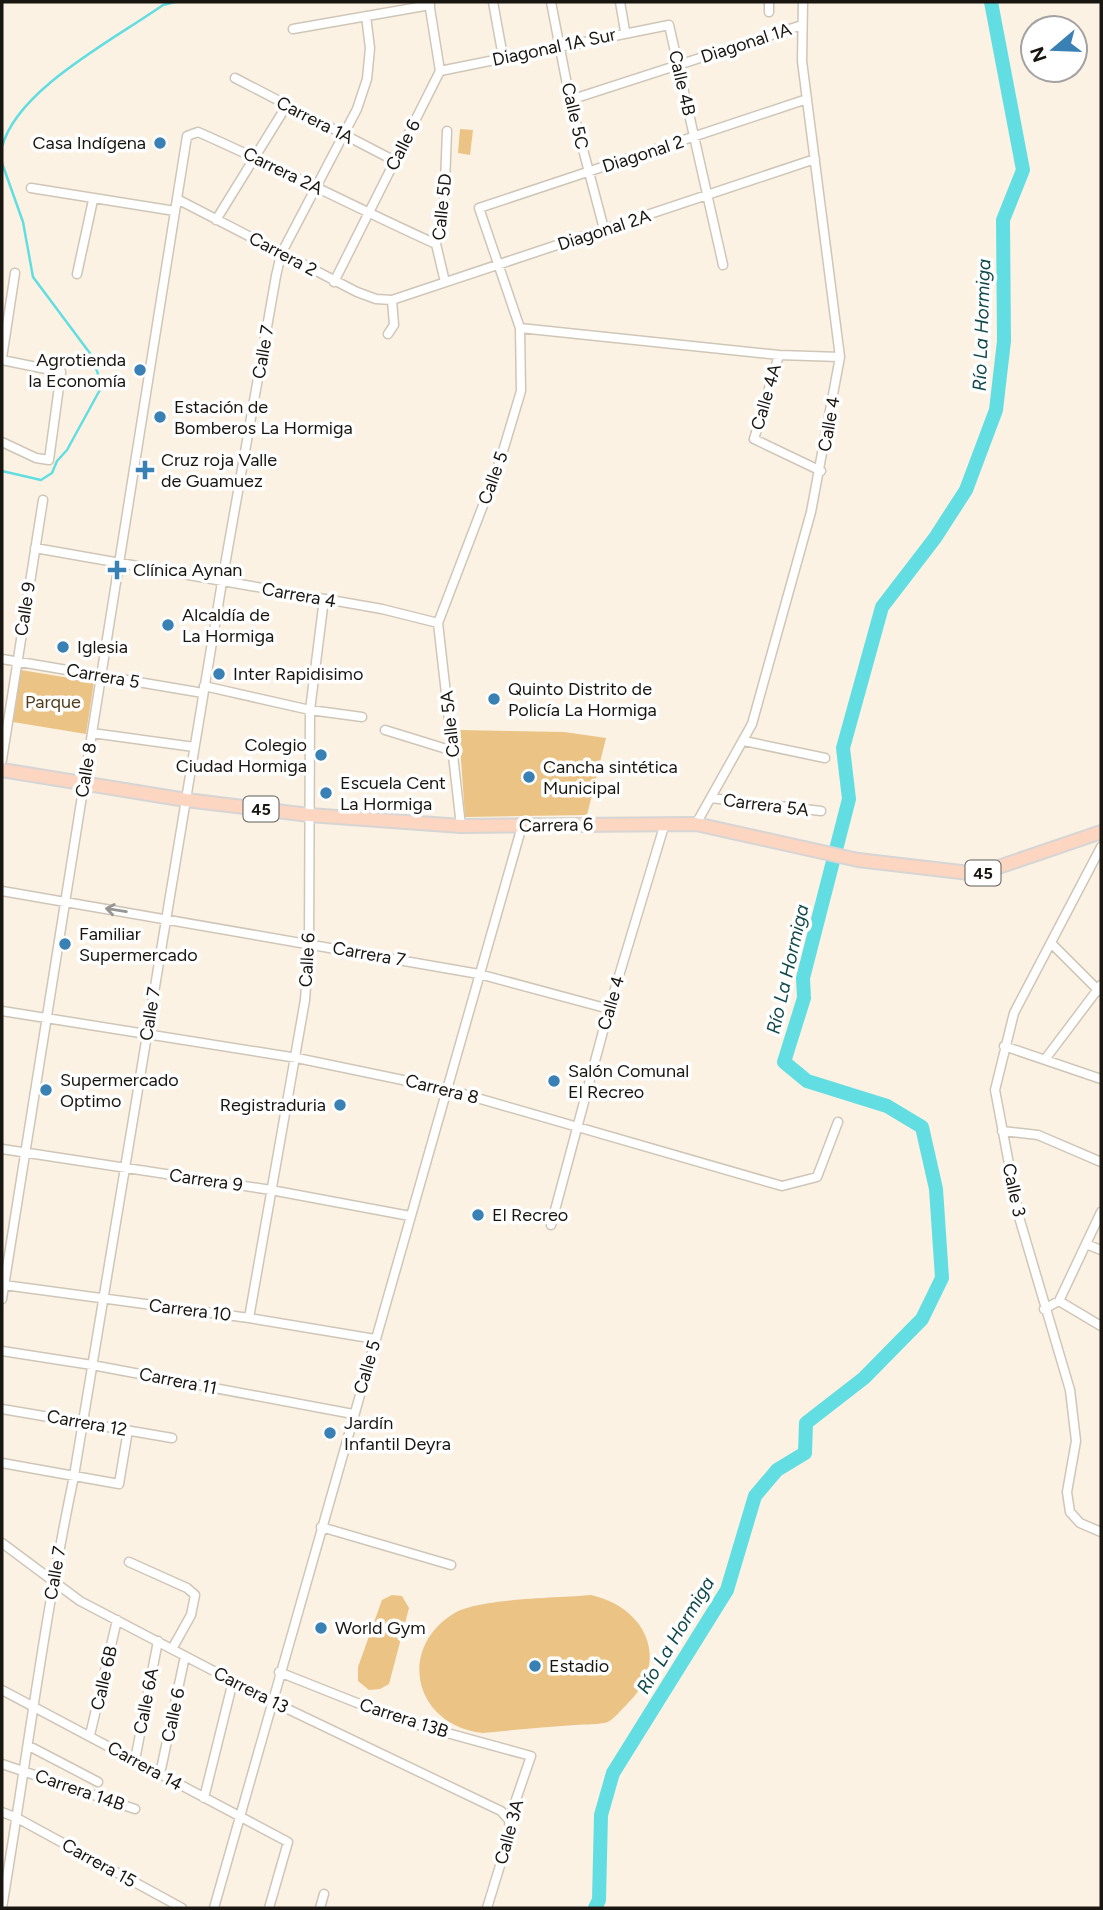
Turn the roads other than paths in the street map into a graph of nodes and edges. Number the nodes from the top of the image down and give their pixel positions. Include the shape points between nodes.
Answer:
1 (493, 2) edge
2 (551, 2) edge
3 (620, 2) edge
4 (769, 2) edge
5 (803, 2) edge
6 (429, 4) edge
7 (769, 12) dead end
8 (366, 16) junction
9 (669, 25) joint
10 (802, 25) junction
11 (293, 29) dead end
12 (625, 32) junction
13 (559, 46) junction
14 (503, 57) junction
15 (678, 65) junction
16 (440, 71) junction
17 (235, 78) dead end
18 (807, 99) junction
19 (570, 100) junction
20 (287, 106) junction
21 (447, 131) dead end
22 (342, 134) junction
23 (694, 136) junction
24 (255, 157) junction
25 (815, 159) junction
26 (395, 161) junction
27 (588, 172) junction
28 (315, 186) junction
29 (31, 188) dead end
30 (707, 195) junction
31 (177, 199) junction
32 (93, 200) junction
33 (175, 211) junction
34 (368, 214) junction
35 (216, 220) junction
36 (604, 229) junction
37 (436, 244) junction
38 (281, 254) junction
39 (496, 265) junction
40 (723, 265) dead end
41 (15, 273) dead end
42 (78, 274) dead end
43 (334, 282) junction
44 (445, 282) junction
45 (392, 300) junction
46 (520, 328) junction
47 (388, 334) dead end
48 (779, 355) junction
49 (840, 358) junction
50 (2, 359) edge
51 (2, 442) edge
52 (821, 471) junction
53 (43, 500) dead end
54 (35, 548) junction
55 (119, 564) junction
56 (222, 582) junction
57 (324, 599) junction
58 (438, 623) junction
59 (2, 659) edge
60 (17, 661) junction
61 (101, 676) junction
62 (204, 690) junction
63 (310, 710) junction
64 (362, 717) dead end
65 (385, 730) dead end
66 (92, 733) junction
67 (744, 741) junction
68 (194, 747) junction
69 (453, 751) junction
70 (825, 758) dead end
71 (2, 760) edge
72 (2, 770) edge
73 (83, 784) junction
74 (711, 799) junction
75 (186, 800) junction
76 (821, 811) dead end
77 (309, 815) junction
78 (665, 823) junction
79 (696, 824) junction
80 (461, 826) junction
81 (522, 826) junction
82 (1101, 832) edge
83 (1101, 848) edge
84 (2, 891) edge
85 (65, 902) junction
86 (166, 918) junction
87 (309, 944) junction
88 (1052, 944) junction
89 (480, 974) junction
90 (1100, 989) edge
91 (609, 1009) junction
92 (2, 1011) edge
93 (47, 1017) junction
94 (147, 1033) junction
95 (1004, 1046) junction
96 (297, 1058) junction
97 (1046, 1058) junction
98 (1101, 1079) edge
99 (446, 1088) junction
100 (838, 1122) dead end
101 (577, 1126) junction
102 (1002, 1131) junction
103 (2, 1150) edge
104 (25, 1153) junction
105 (1101, 1162) edge
106 (125, 1169) junction
107 (271, 1190) junction
108 (1101, 1212) edge
109 (410, 1216) junction
110 (551, 1225) dead end
111 (1086, 1244) junction
112 (1101, 1250) edge
113 (4, 1285) junction
114 (2, 1299) edge
115 (103, 1299) junction
116 (1059, 1301) junction
117 (1044, 1309) junction
118 (249, 1318) junction
119 (1101, 1326) edge
120 (375, 1339) junction
121 (2, 1351) edge
122 (92, 1365) junction
123 (2, 1409) edge
124 (353, 1414) junction
125 (83, 1422) junction
126 (128, 1430) junction
127 (172, 1438) dead end
128 (2, 1463) edge
129 (74, 1476) junction
130 (321, 1527) junction
131 (1101, 1532) edge
132 (2, 1543) edge
133 (129, 1562) dead end
134 (451, 1565) dead end
135 (52, 1580) junction
136 (117, 1620) junction
137 (158, 1641) junction
138 (172, 1649) junction
139 (185, 1656) junction
140 (279, 1672) junction
141 (233, 1681) junction
142 (2, 1690) edge
143 (271, 1701) junction
144 (35, 1707) junction
145 (90, 1735) junction
146 (29, 1746) junction
147 (531, 1756) joint
148 (135, 1760) junction
149 (2, 1764) edge
150 (25, 1772) junction
151 (160, 1774) junction
152 (98, 1782) dead end
153 (204, 1798) junction
154 (135, 1809) dead end
155 (2, 1812) edge
156 (238, 1816) junction
157 (17, 1818) junction
158 (509, 1820) junction
159 (6, 1860) edge
160 (324, 1894) dead end
161 (2, 1907) edge
162 (182, 1908) edge
163 (214, 1908) edge
164 (269, 1908) edge
165 (320, 1908) edge
166 (487, 1908) edge

1 - 14 street
2 - 13 street, Calle 5C
3 - 12 street
4 - 7 street
5 - 10 street, Calle 4
6 - 8 street
6 - 16 street
8 - 11 street
8 - 22 street, Calle 7 via 367,79
9 - 12 street, Diagonal 1A Sur
9 - 15 street, Calle 4B
10 - 15 street, Diagonal 1A
10 - 18 street, Calle 4
12 - 13 street, Diagonal 1A Sur
13 - 14 street, Diagonal 1A Sur
13 - 19 street, Calle 5C
14 - 16 street, Diagonal 1A Sur
15 - 19 street, Diagonal 1A
15 - 23 street, Calle 4B
16 - 26 street, Calle 6
17 - 20 street, Carrera 1A
18 - 23 street, Diagonal 2
18 - 25 street, Calle 4
19 - 27 street, Calle 5C
20 - 22 street, Carrera 1A
20 - 24 street
21 - 37 street, Calle 5D via 444,209
22 - 26 street, Carrera 1A
22 - 28 street, Calle 7
23 - 27 street, Diagonal 2
23 - 30 street, Calle 4B
24 - 28 street, Carrera 2A
24 - 31 street, Carrera 2A via 192,132 187,136
24 - 35 street
25 - 30 street, Diagonal 2A
25 - 49 street, Calle 4
26 - 34 street, Calle 6
27 - 36 street, Calle 5C
27 - 39 street, Diagonal 2 via 479,208
28 - 34 street, Carrera 2A
28 - 38 street, Calle 7
29 - 32 street
30 - 36 street, Diagonal 2A
30 - 40 street, Calle 4B
31 - 33 street, Calle 8
31 - 35 street, Carrera 2
32 - 33 street
32 - 42 street
33 - 55 street, Calle 8
34 - 37 street, Carrera 2A
34 - 43 street, Calle 6
35 - 38 street, Carrera 2
36 - 39 street, Diagonal 2A
37 - 44 street, Calle 5D
38 - 43 street, Carrera 2
38 - 56 street, Calle 7
39 - 44 street, Diagonal 2A
39 - 46 street
41 - 50 street
43 - 45 street, Carrera 2 via 376,299
44 - 45 street, Diagonal 2A
45 - 47 street via 394,325
46 - 48 street
46 - 58 street, Calle 5 via 521,391 500,461
48 - 49 street
48 - 52 street, Calle 4A via 754,439
49 - 52 street, Calle 4
50 - 51 street via 61,372 49,460
52 - 67 street, Calle 4
53 - 54 street, Calle 9
54 - 55 street, Carrera 4
54 - 60 street, Calle 9
55 - 56 street, Carrera 4
55 - 61 street, Calle 8
56 - 57 street, Carrera 4
56 - 62 street, Calle 7
57 - 58 street, Carrera 4
57 - 63 street, Calle 6
58 - 69 street, Calle 5A
59 - 60 street, Carrera 5
60 - 61 street, Carrera 5
60 - 71 street, Calle 9
61 - 62 street, Carrera 5
61 - 66 street, Calle 8
62 - 63 street, Carrera 5
62 - 68 street, Calle 7
63 - 64 street, Carrera 5
63 - 77 street, Calle 6
65 - 69 street
66 - 68 street
66 - 73 street, Calle 8
67 - 70 street
67 - 74 street, Calle 4
68 - 75 street, Calle 7
69 - 80 street, Calle 5A
72 - 73 main road, Carrera 6 / 45
73 - 75 main road, Carrera 6 / 45
73 - 85 street, Calle 8
74 - 76 street, Carrera 5A
74 - 79 street, Calle 4
75 - 77 main road, Carrera 6 / 45
75 - 86 street, Calle 7
77 - 80 main road, Carrera 6 / 45
77 - 87 street, Calle 6
78 - 79 main road, Carrera 6 / 45
78 - 81 main road, Carrera 6 / 45
78 - 91 street, Calle 4
79 - 82 main road, Carrera 6 / 45 via 859,860 978,874
80 - 81 main road, Carrera 6 / 45
81 - 89 street, Calle 5
83 - 88 street, Calle 3
84 - 85 street, Carrera 7
86 -> 85 street, Carrera 7
85 - 93 street, Calle 8
86 - 87 street, Carrera 7
86 - 94 street, Calle 7
87 - 89 street, Carrera 7
87 - 96 street, Calle 6
88 - 90 street
88 - 95 street, Calle 3 via 1014,1013
89 - 91 street, Carrera 7
89 - 99 street, Calle 5
90 - 97 street
91 - 101 street, Calle 4
92 - 93 street, Carrera 8
93 - 94 street, Carrera 8
93 - 104 street, Calle 8
94 - 96 street, Carrera 8
94 - 106 street, Calle 7
95 - 97 street
95 - 102 street, Calle 3 via 995,1090
96 - 99 street, Carrera 8
96 - 107 street, Calle 6
97 - 98 street
99 - 101 street, Carrera 8
99 - 109 street, Calle 5
100 - 101 street, Carrera 8 via 817,1177 782,1186
101 - 110 street, Calle 4
102 - 105 street via 1038,1135
102 - 117 street, Calle 3
103 - 104 street, Carrera 9
104 - 106 street, Carrera 9
104 - 113 street, Calle 8
106 - 107 street, Carrera 9
106 - 115 street, Calle 7
107 - 109 street, Carrera 9
107 - 118 street, Calle 6
108 - 111 street
109 - 120 street, Calle 5
111 - 112 street
111 - 116 street
113 - 114 street, Calle 8
113 - 115 street, Carrera 10
115 - 118 street, Carrera 10
115 - 122 street, Calle 7
116 - 117 street
116 - 119 street
117 - 131 street, Calle 3 via 1070,1391 1076,1441 1067,1492 1070,1512 1080,1523
118 - 120 street, Carrera 10
120 - 124 street, Calle 5
121 - 122 street, Carrera 11
122 - 124 street, Carrera 11
122 - 125 street, Calle 7
123 - 125 street, Carrera 12
124 - 130 street, Calle 5
125 - 126 street, Carrera 12
125 - 129 street, Calle 7
126 - 127 street, Carrera 12
126 - 129 street via 119,1484
128 - 129 street
129 - 135 street, Calle 7
130 - 134 street
130 - 140 street, Calle 5
132 - 135 street, Carrera 13
133 - 138 street via 195,1595 191,1615
135 - 136 street, Carrera 13
135 - 144 street, Calle 7
136 - 137 street, Carrera 13
136 - 145 street, Calle 6B
137 - 138 street, Carrera 13
137 - 148 street, Calle 6A
138 - 139 street, Carrera 13
139 - 141 street, Carrera 13
139 - 151 street, Calle 6
140 - 143 street, Calle 5
140 - 147 street, Carrera 13B via 400,1720
141 - 143 street, Carrera 13
141 - 153 street
142 - 144 street, Carrera 14
143 - 156 street, Calle 5
143 - 158 street, Carrera 13 via 501,1811
144 - 145 street, Carrera 14
144 - 146 street, Calle 7
145 - 148 street, Carrera 14
146 - 150 street, Calle 7
146 - 152 street
147 - 158 street, Calle 3A
148 - 151 street, Carrera 14
149 - 150 street, Carrera 14B
150 - 154 street, Carrera 14B
150 - 157 street, Calle 7
151 - 153 street, Carrera 14
153 - 156 street, Carrera 14
155 - 157 street
156 - 163 street, Calle 5
156 - 164 street, Carrera 14 via 288,1842
157 - 159 street, Calle 7
157 - 162 street, Carrera 15
158 - 166 street, Calle 3A via 510,1833
159 - 161 street, Calle 7
160 - 165 street

